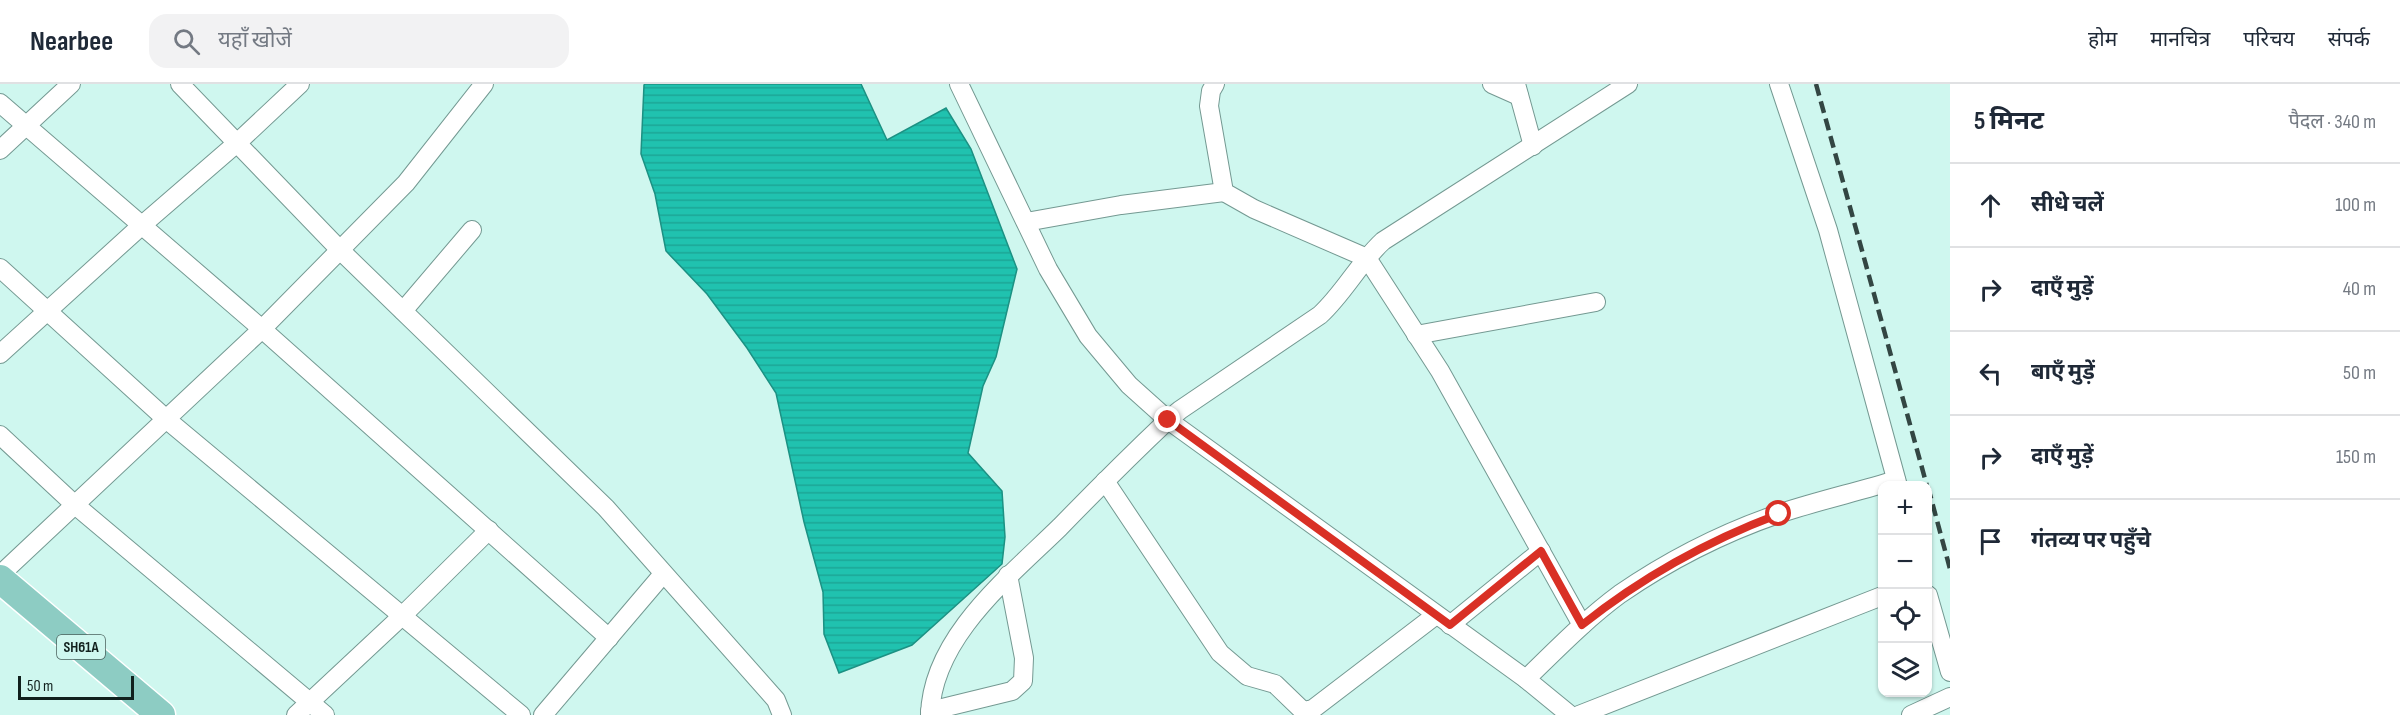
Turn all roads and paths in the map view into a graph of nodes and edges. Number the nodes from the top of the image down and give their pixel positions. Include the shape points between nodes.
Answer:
1 (72, 84) edge
2 (180, 84) edge
3 (300, 84) edge
4 (484, 84) edge
5 (959, 84) edge
6 (1215, 84) edge
7 (1492, 84) edge
8 (1628, 84) edge
9 (1779, 84) edge
10 (1517, 90) edge
11 (0, 103) edge
12 (25, 127) junction
13 (237, 143) junction
14 (1533, 147) junction
15 (0, 150) edge
16 (1224, 192) junction
17 (1026, 222) junction
18 (141, 226) junction
19 (472, 230) dead end
20 (340, 250) junction
21 (1367, 258) junction
22 (0, 268) edge
23 (1596, 302) dead end
24 (49, 311) junction
25 (403, 311) junction
26 (262, 329) junction
27 (1416, 335) junction
28 (0, 354) edge
29 (166, 419) junction
30 (1168, 420) junction
31 (0, 435) edge
32 (1105, 481) junction
33 (1896, 481) edge
34 (1878, 488) edge
35 (74, 504) junction
36 (489, 531) junction
37 (1541, 551) junction
38 (663, 574) junction
39 (1008, 575) junction
40 (0, 577) edge
41 (1878, 598) edge
42 (1932, 609) edge
43 (402, 616) junction
44 (1443, 620) junction
45 (1582, 625) junction
46 (609, 638) junction
47 (1950, 672) edge
48 (1526, 680) junction
49 (1950, 697) edge
50 (308, 701) junction
51 (148, 711) edge
52 (930, 713) edge
53 (1570, 714) edge
54 (296, 715) edge
55 (325, 715) edge
56 (521, 715) edge
57 (543, 715) edge
58 (782, 715) edge
59 (1911, 715) edge

1 - 12 street
2 - 13 street
3 - 13 street
4 - 20 street via 406,183
5 - 17 street
6 - 16 street via 1209,106
7 - 10 street
8 - 14 street
9 - 33 street via 1828,230
10 - 14 street
11 - 12 street
12 - 15 street
12 - 18 street
13 - 18 street
13 - 20 street
14 - 21 street via 1383,241
16 - 17 street
16 - 21 street
17 - 30 street via 1048,269 1088,336 1129,385
18 - 24 street
18 - 26 street
19 - 25 street
20 - 25 street
20 - 26 street
21 - 27 street
21 - 30 street via 1320,315
22 - 24 street
23 - 27 street
24 - 28 street
24 - 29 street
25 - 38 street via 606,508
26 - 29 street
26 - 36 street
27 - 37 street
29 - 35 street
29 - 43 street
30 - 32 street
30 - 44 street
31 - 35 street
32 - 39 street
32 - 44 street via 1220,653 1246,676 1275,684 1303,711
34 - 45 street via 1741,528 1620,594
35 - 40 street
35 - 50 street
36 - 43 street
36 - 46 street
37 - 44 street
37 - 45 street
38 - 46 street
38 - 58 street via 776,700
39 - 52 street via 951,648 934,686
39 - 52 street via 1024,658 1023,681 1012,691
40 - 51 main road, SH61A
41 - 53 street
42 - 47 street
43 - 50 street
43 - 56 street
44 - 48 street
45 - 48 street
46 - 57 street
48 - 53 street
49 - 59 street
50 - 54 street
50 - 55 street

